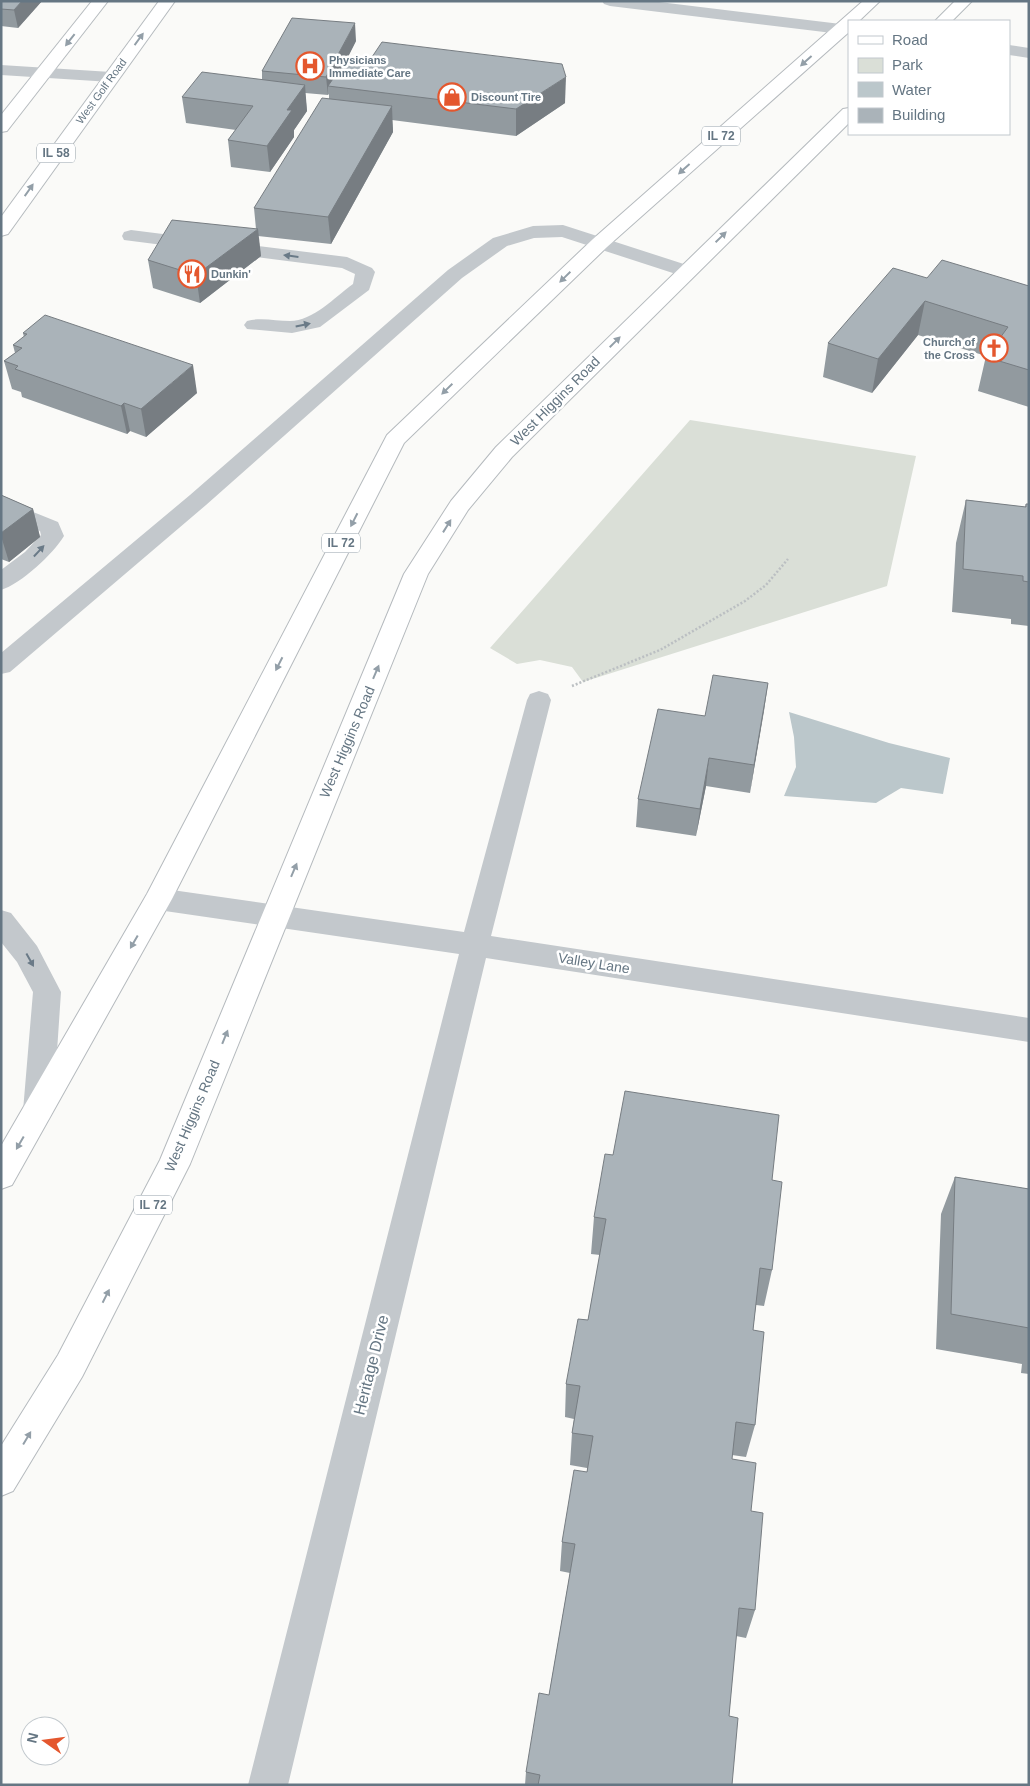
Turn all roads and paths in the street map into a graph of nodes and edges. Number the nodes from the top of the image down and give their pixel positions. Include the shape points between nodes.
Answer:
1 (100, 1) edge
2 (167, 1) edge
3 (610, 1) edge
4 (872, 1) edge
5 (964, 1) edge
6 (852, 20) edge
7 (944, 20) edge
8 (847, 25) edge
9 (1010, 50) edge
10 (1029, 53) edge
11 (1, 70) edge
12 (45, 72) junction
13 (111, 77) junction
14 (848, 114) edge
15 (1, 127) edge
16 (1, 230) edge
17 (131, 236) dead end
18 (600, 243) junction
19 (686, 271) junction
20 (254, 325) dead end
21 (1, 506) edge
22 (788, 559) dead end
23 (1, 582) edge
24 (1, 666) edge
25 (539, 700) joint
26 (158, 900) junction
27 (275, 915) junction
28 (1, 921) edge
29 (475, 945) junction
30 (1029, 1030) edge
31 (38, 1111) junction
32 (1, 1176) edge
33 (1, 1479) edge
34 (268, 1785) edge

1 -> 12 main road
13 -> 2 main road, West Golf Road / IL 58
3 - 8 street
4 - 6 main road, IL 72
5 - 7 main road
8 -> 18 main road, IL 72
9 - 10 street
11 - 12 street
12 - 13 street
12 - 15 main road
16 -> 13 main road, West Golf Road / IL 58
19 -> 14 main road, West Higgins Road / IL 72
20 -> 17 street via 292,327 312,323 362,286 365,272 347,263
18 - 19 street
18 - 24 street via 563,231 533,232 500,242 481,255
18 -> 26 main road, IL 72 via 395,440
27 -> 19 main road, West Higgins Road / IL 72 via 416,574 459,506 504,452
23 -> 21 street via 53,536 50,527
22 - 25 path via 746,602 660,650
25 - 29 street, Heritage Drive
26 - 27 street, Valley Lane
26 -> 31 main road, IL 72
27 - 29 street, Valley Lane
33 -> 27 main road, West Higgins Road / IL 72 via 70,1366 174,1164
28 -> 31 street via 27,954 47,992
29 - 30 street, Valley Lane
29 - 34 street, Heritage Drive
31 -> 32 main road, IL 72

